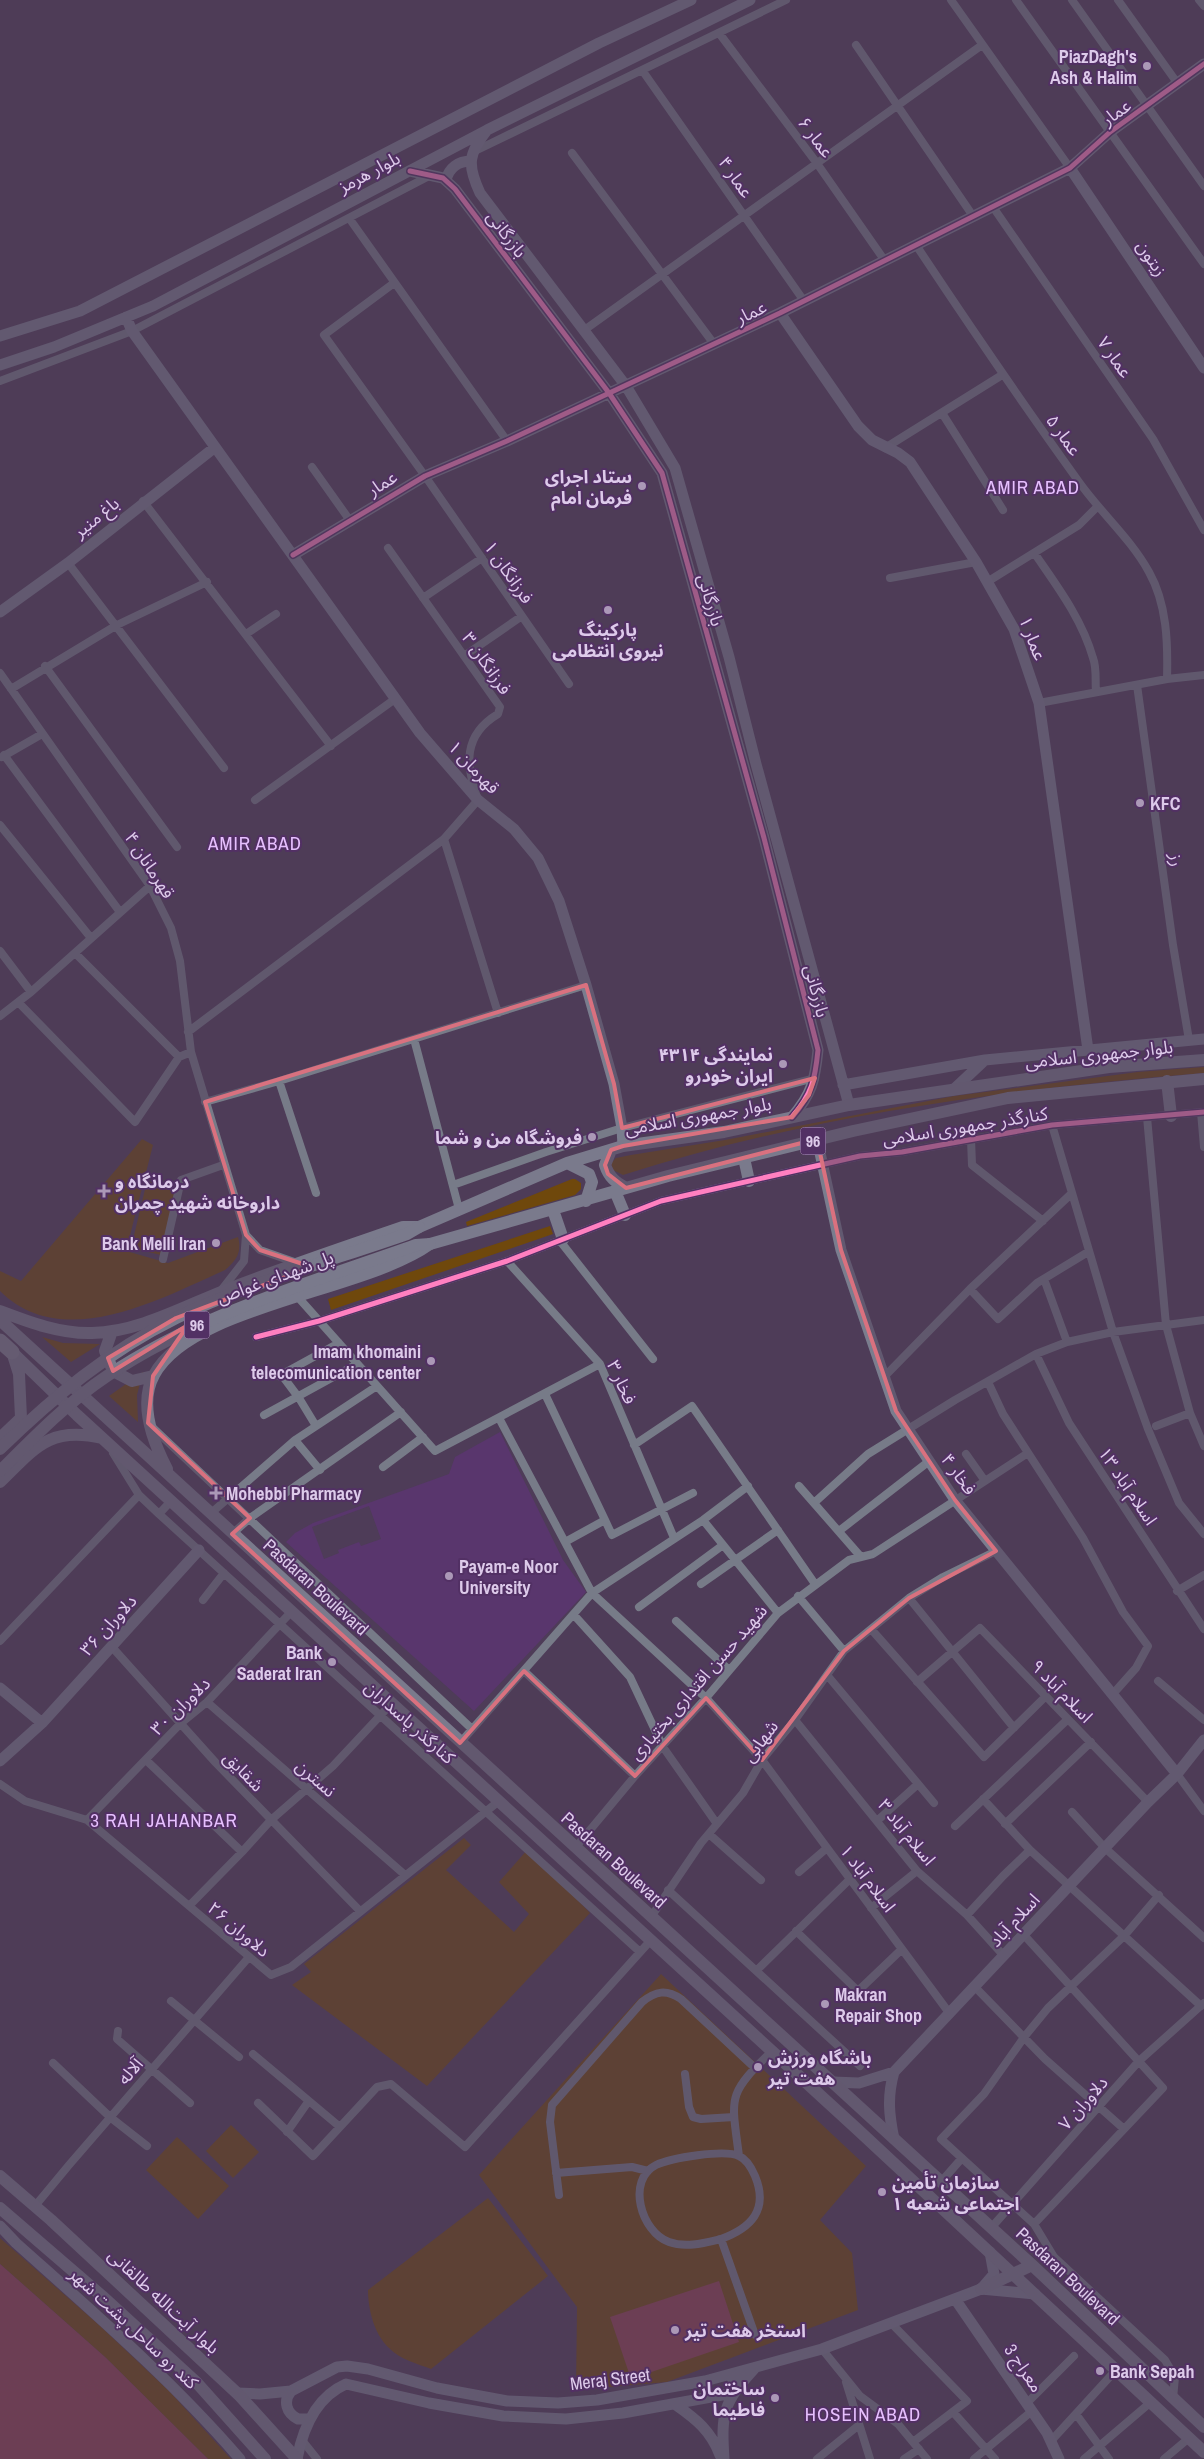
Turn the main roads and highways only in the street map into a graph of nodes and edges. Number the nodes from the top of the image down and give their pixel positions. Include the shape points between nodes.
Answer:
1 (1204, 1060) edge
2 (1204, 1079) edge
3 (1167, 1081) junction
4 (1171, 1116) road end
5 (617, 1148) junction
6 (744, 1158) junction
7 (567, 1163) junction
8 (749, 1181) road end
9 (620, 1190) junction
10 (586, 1201) junction
11 (553, 1210) junction
12 (625, 1215) road end
13 (419, 1227) junction
14 (561, 1240) road end
15 (430, 1244) junction
16 (0, 1311) edge
17 (0, 1320) edge
18 (112, 1331) junction
19 (0, 1341) edge
20 (12, 1352) junction
21 (153, 1376) junction
22 (21, 1418) junction
23 (0, 1438) edge
24 (104, 1439) junction
25 (42, 1442) junction
26 (0, 1449) edge
27 (0, 1472) edge
28 (171, 1478) junction
29 (0, 1482) edge
30 (0, 2176) edge
31 (0, 2208) edge
32 (1032, 2265) junction
33 (1013, 2274) junction
34 (981, 2289) road end
35 (1204, 2427) edge
36 (1204, 2452) edge
37 (265, 2459) edge
38 (297, 2459) edge

1 - 5 main road, بلوار جمهوری اسلامی / 96 via 1109,1067 848,1105 724,1132
2 - 3 main road, بلوار جمهوری اسلامی / 96
3 - 4 main road
3 - 6 main road, بلوار جمهوری اسلامی / 96 via 1008,1098
5 - 7 main road, بلوار جمهوری اسلامی / 96
5 - 9 main road via 605,1165
6 - 8 main road
6 - 9 main road, بلوار جمهوری اسلامی / 96
7 - 10 main road via 589,1174 592,1182
7 - 13 main road, بلوار جمهوری اسلامی / 96
9 - 10 main road, بلوار جمهوری اسلامی / 96
9 - 12 main road
10 - 11 main road, بلوار جمهوری اسلامی / 96
11 - 14 main road
11 - 15 main road, بلوار جمهوری اسلامی / 96
13 - 18 main road, 96 via 403,1227 298,1263 138,1325
13 - 26 main road, پل شهدای غواص, bridge via 408,1234 220,1299 176,1318 90,1370 43,1407
15 - 21 main road via 405,1258 235,1318 184,1342 174,1349
15 - 27 main road, پل شهدای غواص / 96, bridge via 416,1245 245,1305 174,1336 105,1377 46,1426
16 - 18 main road, 96 via 65,1331
17 - 28 main road, Pasdaran Boulevard
18 - 21 main road via 105,1351 113,1371 132,1381
19 - 20 highway
20 - 22 main road via 19,1374
20 - 24 main road, Pasdaran Boulevard
21 - 28 main road via 148,1394 148,1423
22 - 23 main road
22 - 25 main road via 38,1410 50,1419 50,1432
24 - 25 main road via 68,1434
24 - 33 main road, Pasdaran Boulevard
25 - 29 main road
28 - 32 main road, Pasdaran Boulevard
30 - 38 main road, بلوار آیت‌الله طالقانی via 237,2393
31 - 37 main road via 197,2382
32 - 33 main road
32 - 35 main road, Pasdaran Boulevard
33 - 34 main road
33 - 36 main road, Pasdaran Boulevard

